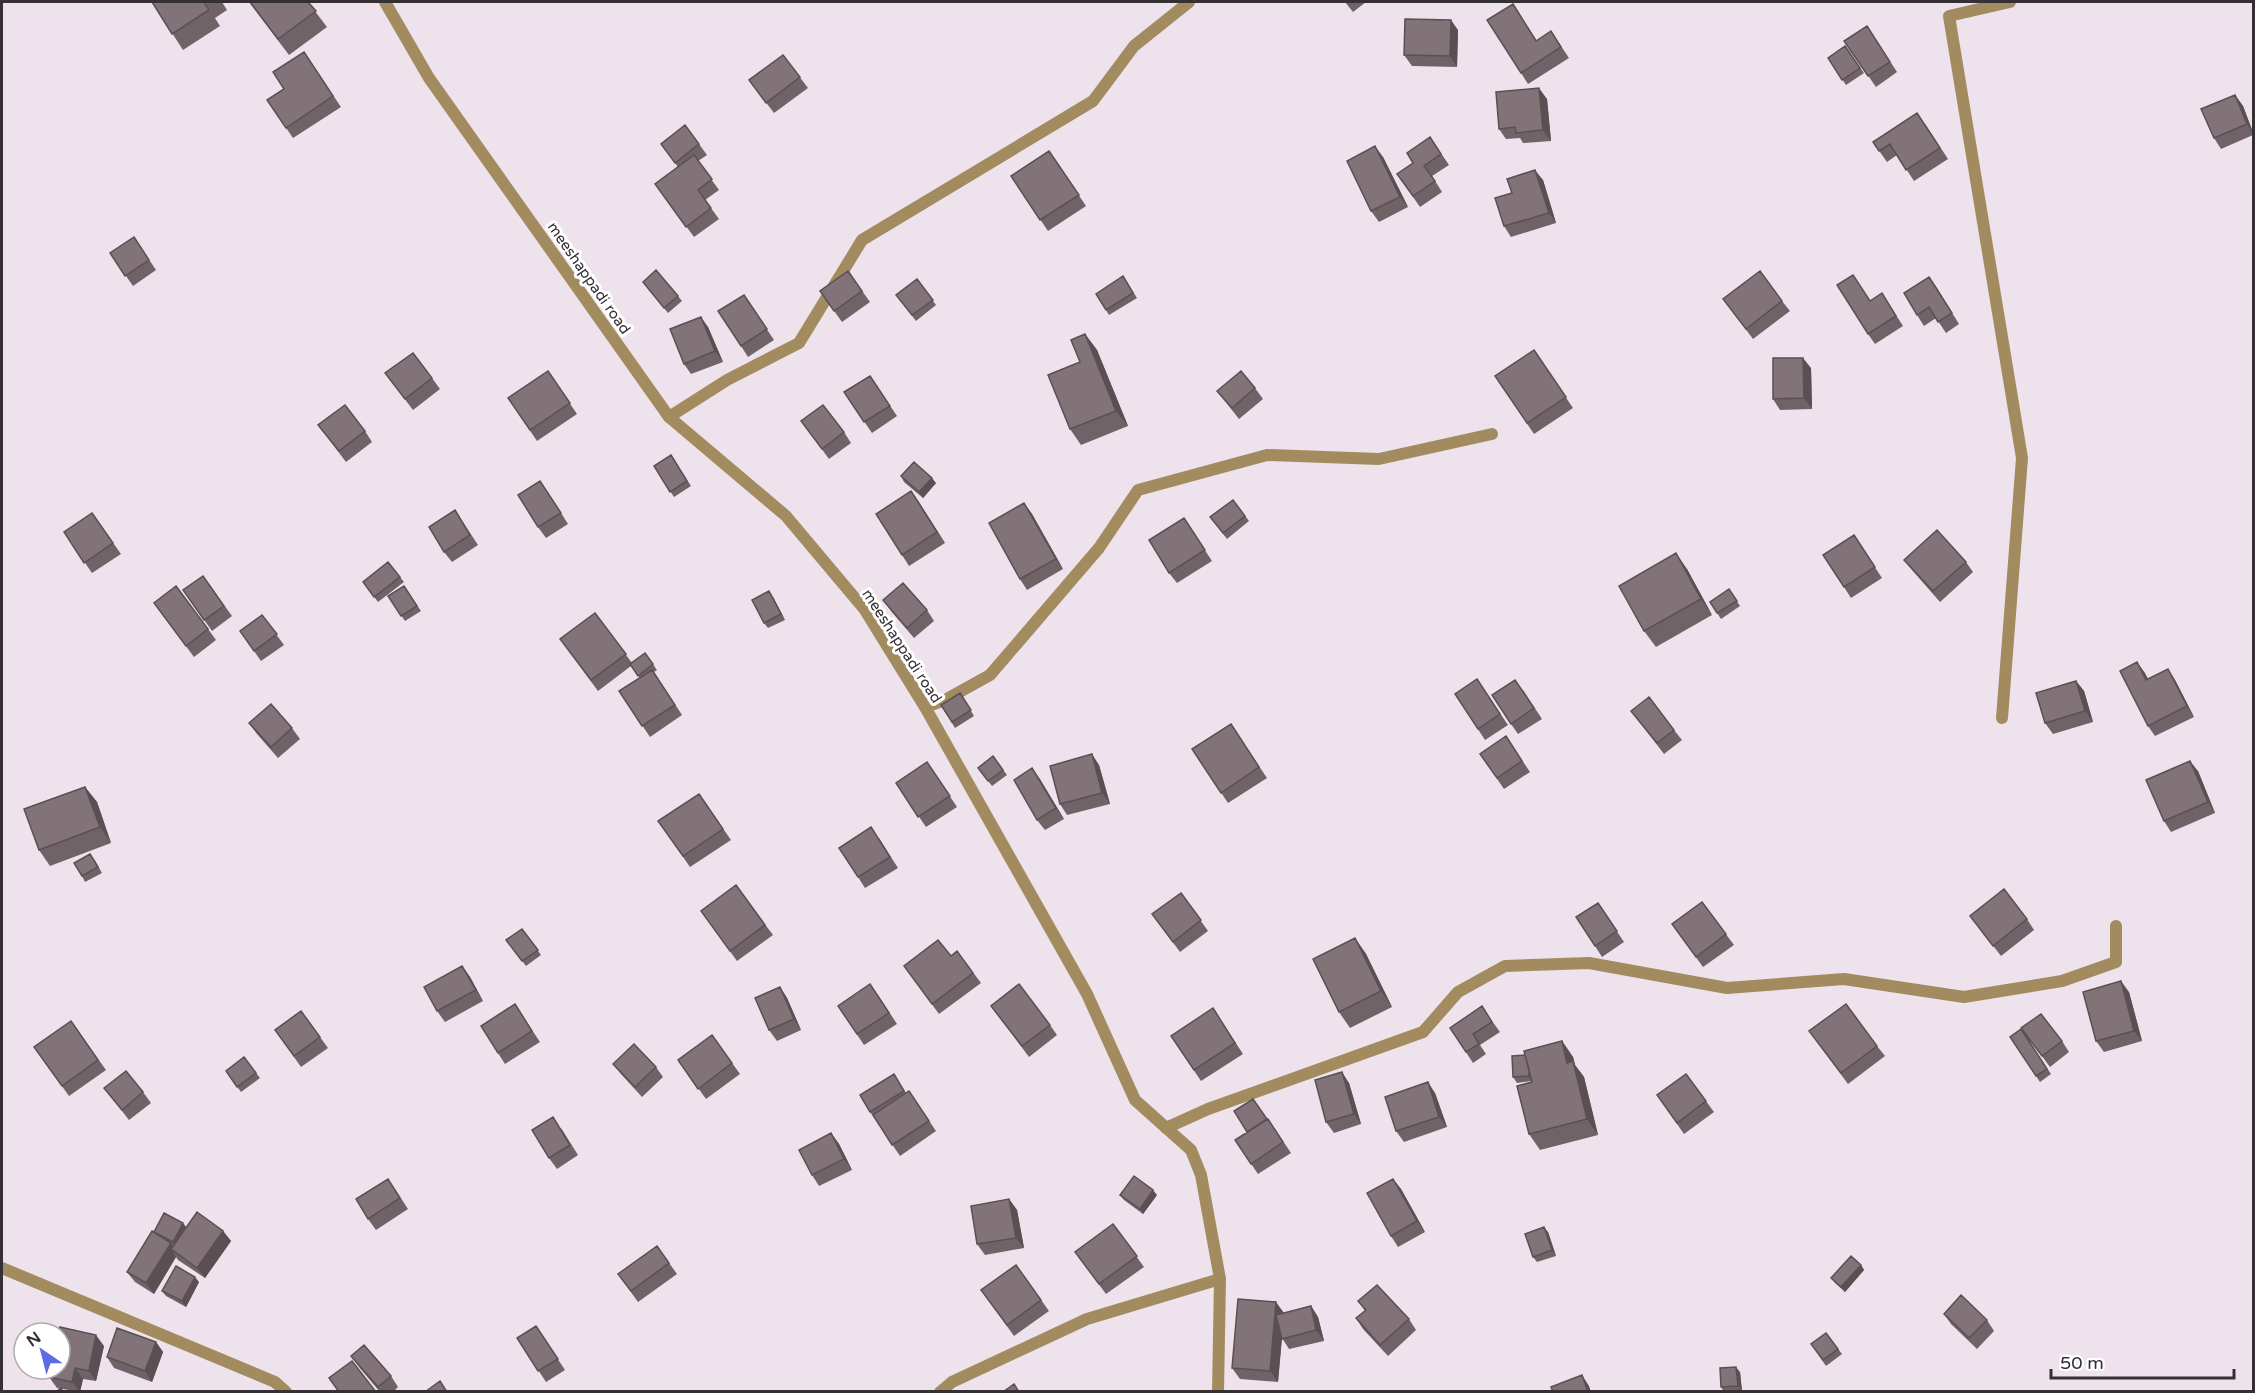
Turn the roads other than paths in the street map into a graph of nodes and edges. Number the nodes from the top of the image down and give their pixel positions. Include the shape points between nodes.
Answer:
1 (385, 2) edge
2 (1189, 2) edge
3 (2010, 2) edge
4 (669, 417) junction
5 (1492, 434) dead end
6 (925, 707) junction
7 (2002, 718) dead end
8 (2116, 926) dead end
9 (1166, 1128) junction
10 (2, 1268) edge
11 (1220, 1279) junction
12 (286, 1392) edge
13 (940, 1392) edge
14 (1218, 1392) edge

1 - 4 street, meeshappadi road via 429,78
2 - 4 street via 1134,45 1093,101 862,240 799,343 727,380
3 - 7 street via 1949,15 2022,458
4 - 6 street, meeshappadi road via 786,516 865,610
5 - 6 street via 1379,459 1267,456 1138,490 1099,548 990,675
6 - 9 street, meeshappadi road via 1087,994 1136,1100
8 - 9 street via 2116,962 2062,981 1964,997 1844,979 1726,988 1590,963 1505,966 1458,992 1423,1032 1208,1109
9 - 11 street, meeshappadi road via 1191,1150 1201,1175
10 - 12 street via 275,1382
11 - 13 street via 1087,1319 952,1382
11 - 14 street, meeshappadi road

